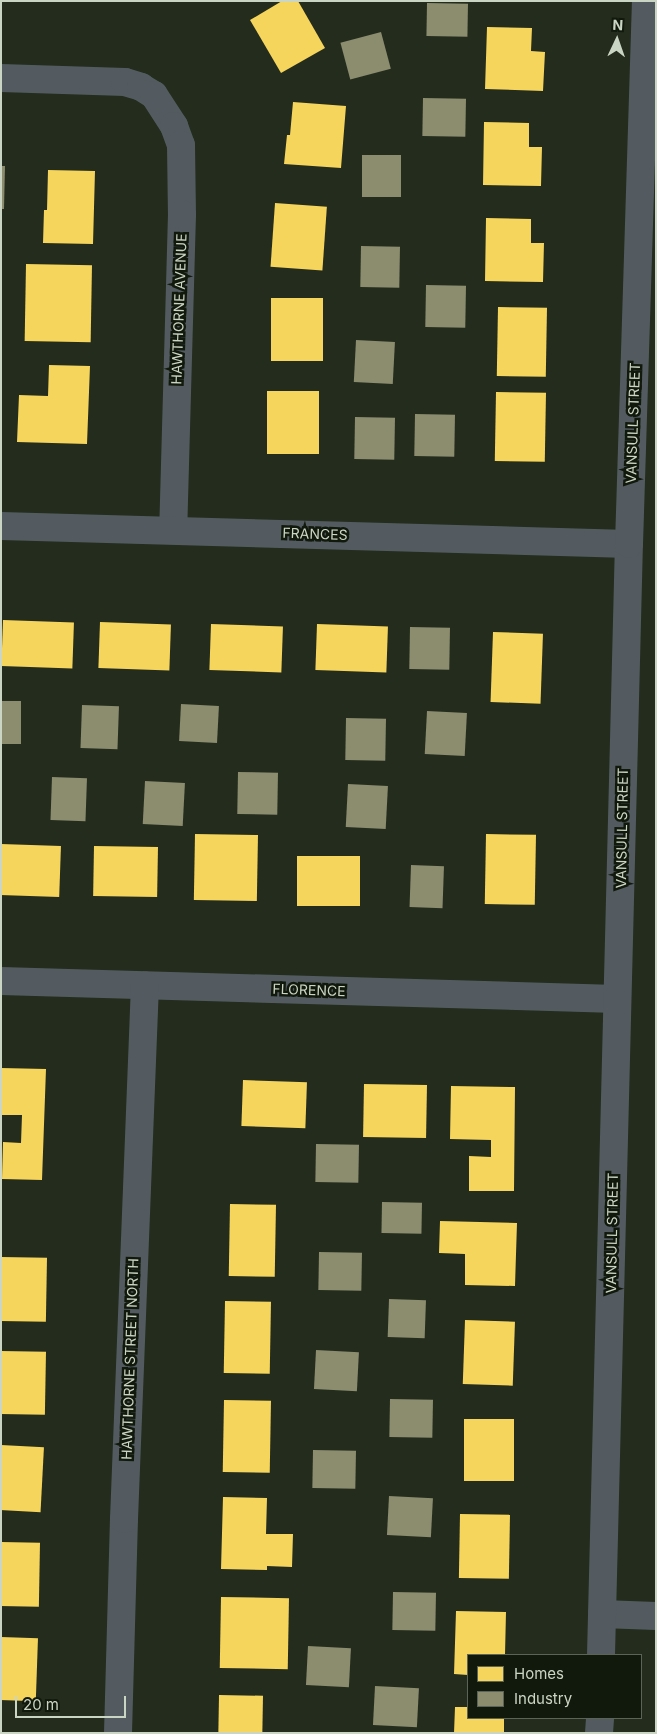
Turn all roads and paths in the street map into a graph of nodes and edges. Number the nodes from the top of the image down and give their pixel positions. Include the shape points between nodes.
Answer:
1 (646, 1) edge
2 (650, 56) edge
3 (1, 78) edge
4 (1, 526) edge
5 (173, 530) junction
6 (629, 544) junction
7 (1, 981) edge
8 (145, 985) junction
9 (617, 999) junction
10 (602, 1614) junction
11 (656, 1616) edge
12 (601, 1654) edge
13 (600, 1719) edge
14 (118, 1733) edge
15 (599, 1733) edge

1 - 2 street, VANSULL STREET
2 - 6 street, VANSULL STREET
3 - 5 street, HAWTHORNE AVENUE via 125,82 140,87 154,95 174,126 181,144
4 - 5 street, FRANCES
5 - 6 street, FRANCES
6 - 9 street, VANSULL STREET
7 - 8 street, FLORENCE
8 - 9 street, FLORENCE
8 - 14 street, HAWTHORNE STREET NORTH
9 - 10 street, VANSULL STREET
10 - 11 street
10 - 12 street, VANSULL STREET
13 - 15 street

